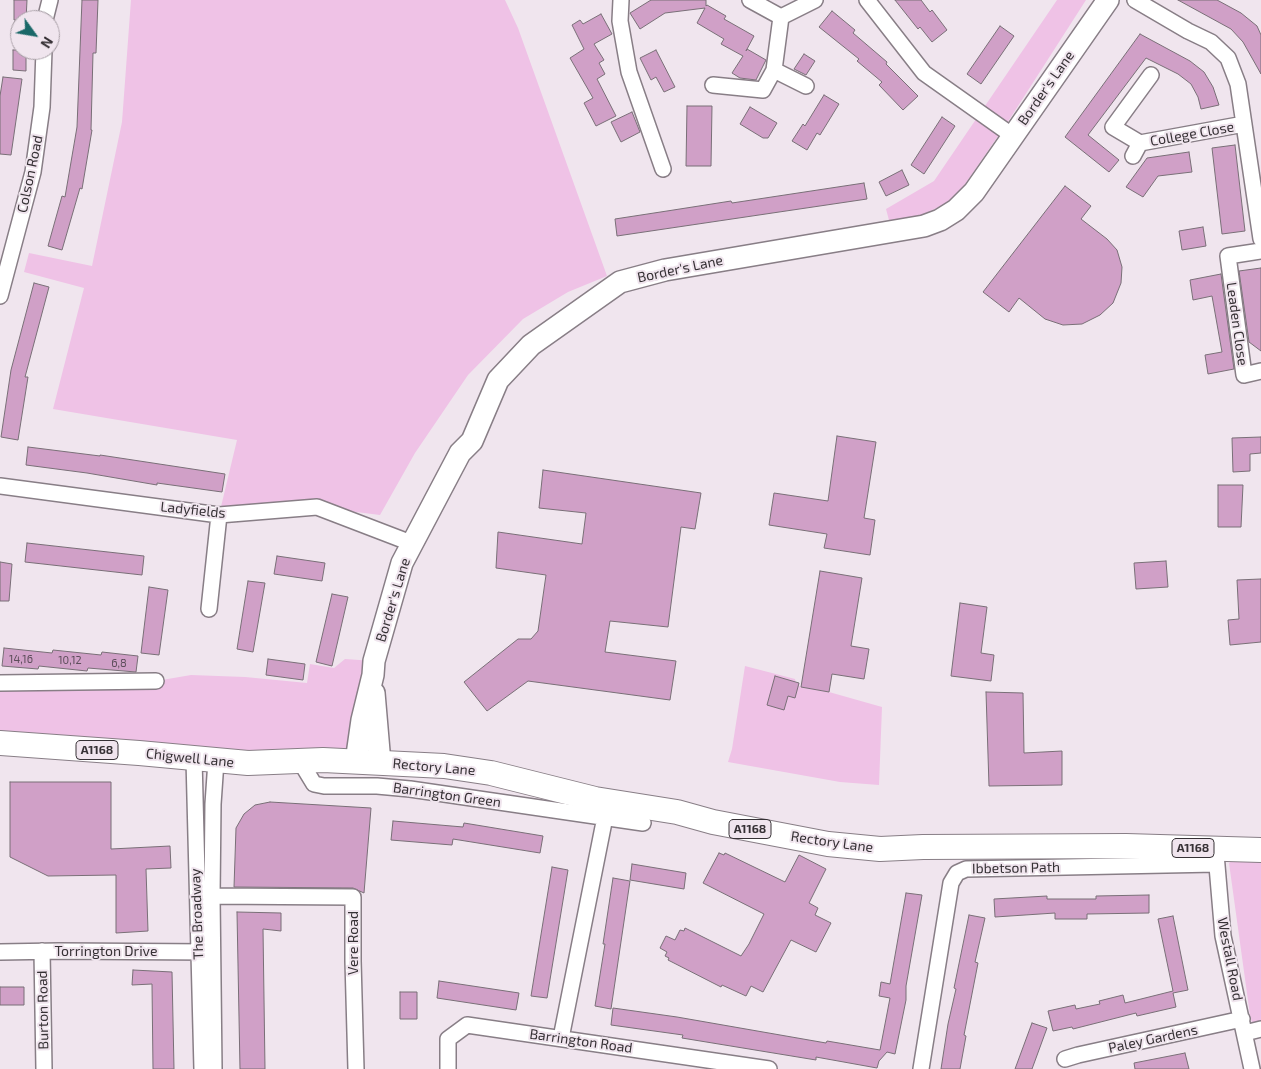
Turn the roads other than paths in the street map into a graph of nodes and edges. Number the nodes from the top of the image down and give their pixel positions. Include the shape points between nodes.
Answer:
1 (621, 0) edge
2 (750, 0) edge
3 (815, 0) edge
4 (867, 0) edge
5 (1108, 0) edge
6 (1135, 0) edge
7 (781, 17) junction
8 (44, 60) edge
9 (774, 70) junction
10 (1150, 75) dead end
11 (713, 85) dead end
12 (806, 86) dead end
13 (1244, 124) junction
14 (1013, 136) junction
15 (663, 168) dead end
16 (1261, 239) edge
17 (1261, 251) edge
18 (0, 296) edge
19 (1261, 371) edge
20 (0, 486) edge
21 (220, 515) junction
22 (411, 543) junction
23 (209, 610) dead end
24 (373, 675) junction
25 (156, 681) dead end
26 (0, 683) edge
27 (0, 743) edge
28 (205, 760) junction
29 (300, 761) junction
30 (356, 762) junction
31 (380, 762) junction
32 (606, 817) junction
33 (643, 823) dead end
34 (1261, 850) edge
35 (1216, 857) junction
36 (212, 896) junction
37 (42, 951) junction
38 (0, 952) edge
39 (206, 952) junction
40 (1244, 1026) junction
41 (1261, 1029) edge
42 (561, 1038) junction
43 (1065, 1059) dead end
44 (747, 1068) edge
45 (44, 1069) edge
46 (202, 1069) edge
47 (214, 1069) edge
48 (356, 1069) edge
49 (448, 1069) edge
50 (769, 1069) edge
51 (921, 1069) edge
52 (1252, 1069) edge

1 - 15 street via 620,21 629,72
2 - 7 street
3 - 7 street
4 - 14 street via 924,73
5 - 14 street, Border's Lane
6 - 13 street via 1211,42 1228,58 1238,84
7 - 9 street
8 - 18 street, Colson Road via 42,107 33,172
9 - 11 street via 763,90
9 - 12 street
10 - 13 street, College Close via 1113,127 1136,149
13 - 16 street
14 - 22 street, Border's Lane via 974,192 956,210 924,226 665,270 620,282 531,345 498,380 472,441 460,453
17 - 19 street, Leaden Close via 1228,256 1244,375
20 - 21 street, Ladyfields
21 - 22 street, Ladyfields via 317,507
21 - 23 street
22 - 24 street, Border's Lane via 402,563 374,661
24 - 30 street, Border's Lane
24 - 31 street, Border's Lane
25 - 26 street
27 - 28 main road, Chigwell Lane / A1168 via 139,752
28 - 29 main road, Chigwell Lane / A1168
28 - 36 street, The Broadway via 213,804
28 - 39 street, The Broadway
29 - 30 main road, Chigwell Lane / A1168
29 - 32 street, Barrington Green via 314,784 324,786 410,789
30 - 31 main road, Chigwell Lane / A1168
31 - 35 main road, Rectory Lane / A1168 via 491,773 595,799 676,812 828,844 880,849 1126,846
32 - 33 street, Barrington Green
32 - 42 street
34 - 35 main road, Rectory Lane / A1168
35 - 40 street, Westall Road via 1223,936
35 - 51 street, Ibbetson Path via 966,869 957,873 951,883
36 - 39 street, The Broadway
36 - 48 street, Vere Road via 353,897
37 - 38 street, Torrington Drive
37 - 39 street, Torrington Drive
37 - 45 street, Burton Road
39 - 46 street, The Broadway
39 - 47 street, The Broadway
40 - 41 street, Paley Gardens
40 - 43 street, Paley Gardens
40 - 52 street, Westall Road
42 - 44 street, Barrington Road
42 - 49 street, Barrington Road via 467,1025 448,1039
44 - 50 street

